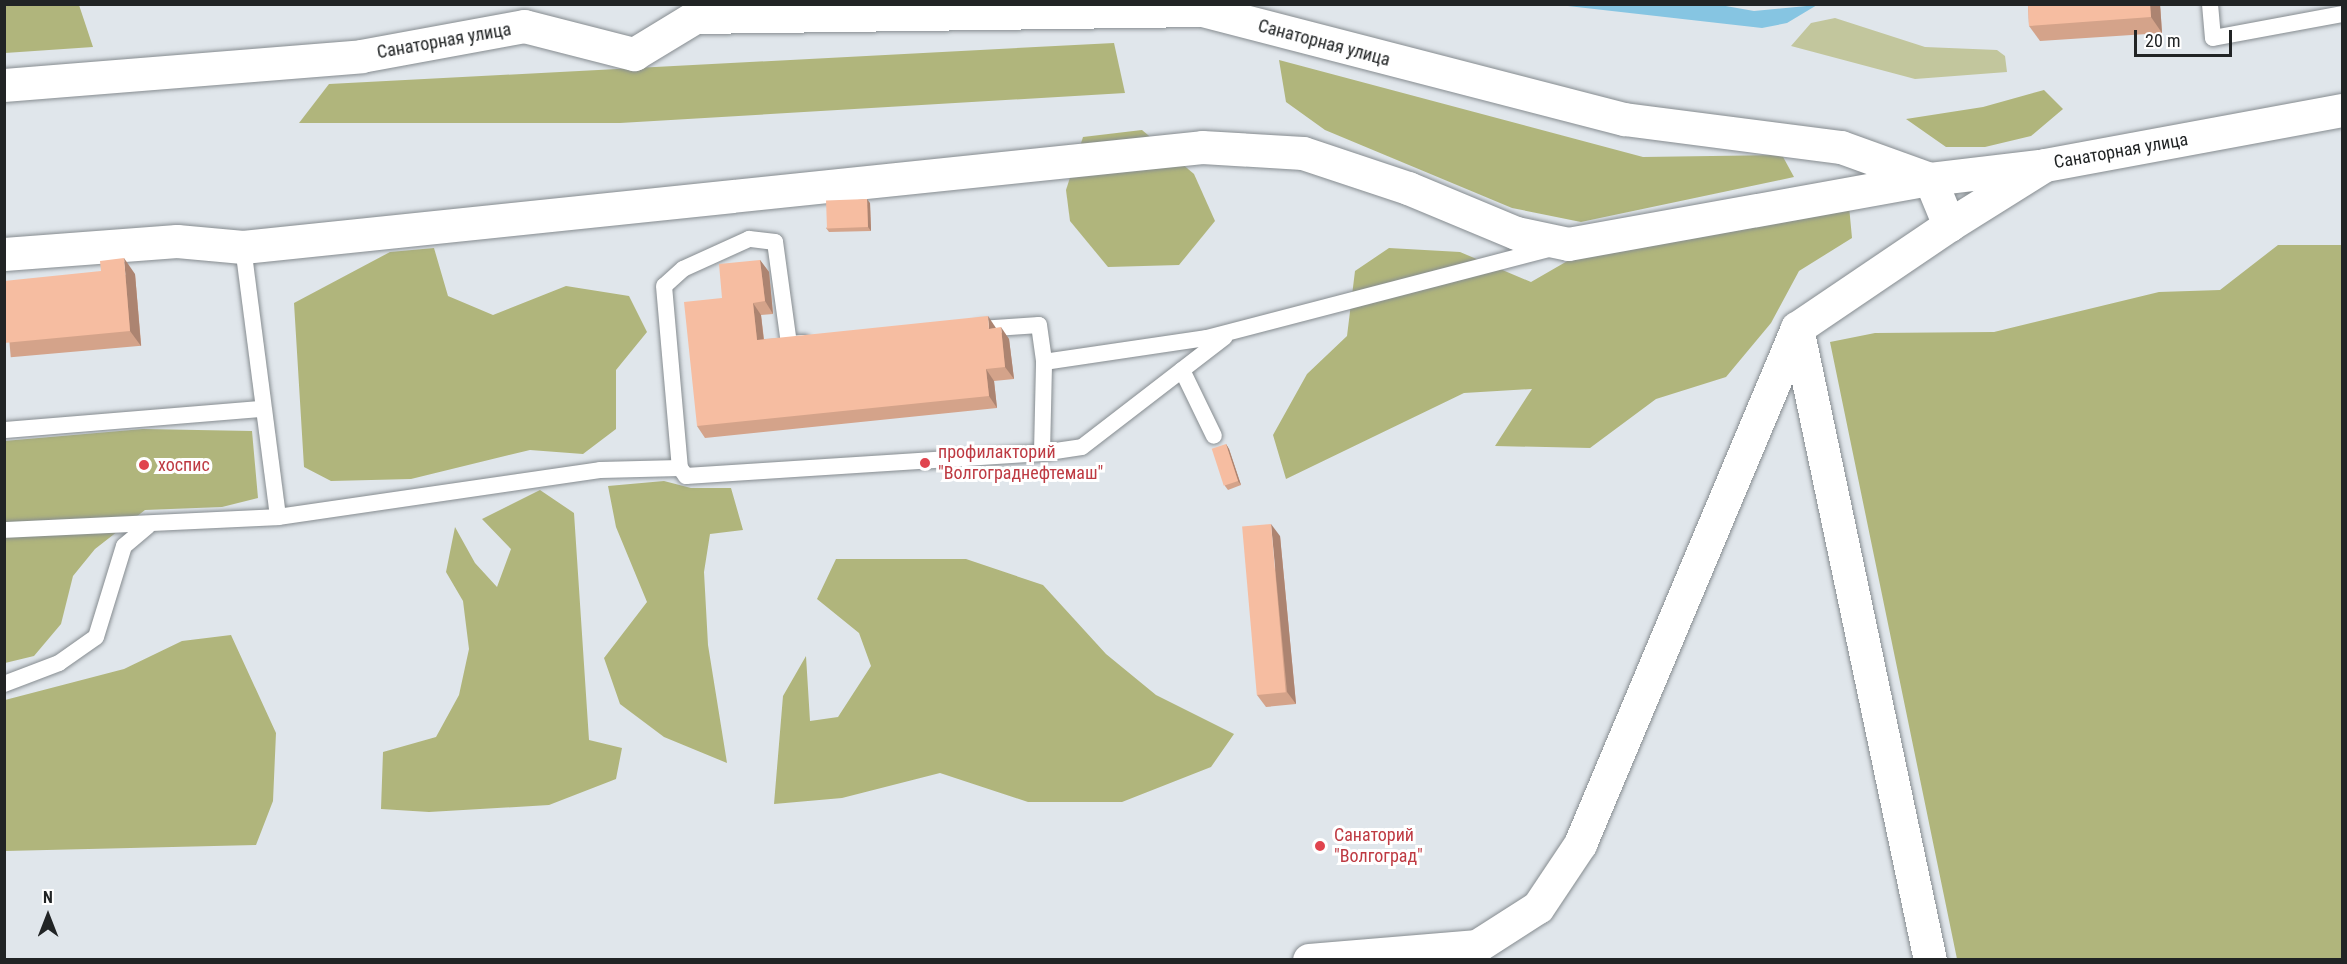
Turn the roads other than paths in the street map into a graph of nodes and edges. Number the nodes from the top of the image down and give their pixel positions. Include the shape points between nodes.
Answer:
1 (2210, 4) edge
2 (2343, 14) edge
3 (4, 85) edge
4 (2343, 110) edge
5 (2045, 165) junction
6 (1930, 178) junction
7 (1949, 225) junction
8 (1568, 244) junction
9 (243, 247) junction
10 (4, 254) edge
11 (1797, 328) junction
12 (956, 331) edge
13 (1230, 333) junction
14 (825, 341) edge
15 (1044, 362) junction
16 (1182, 370) junction
17 (261, 409) junction
18 (4, 430) edge
19 (1214, 436) dead end
20 (1042, 453) junction
21 (680, 468) junction
22 (278, 517) junction
23 (149, 526) junction
24 (4, 530) edge
25 (4, 684) edge
26 (1478, 953) edge
27 (1309, 960) edge
28 (1930, 960) edge

1 - 2 lane via 2213,38
3 - 6 street, Санаторная улица via 361,56 524,26 634,54 695,16 1202,10 1624,119 1841,147
4 - 5 street, Санаторная улица
5 - 6 street
5 - 7 street, Санаторная улица
6 - 7 street
6 - 8 street
7 - 11 street, Санаторная улица
8 - 9 street via 1516,233 1408,188 1303,153 1202,147
8 - 13 lane
9 - 10 street via 177,241
9 - 17 lane
11 - 26 street via 1580,844 1538,907
11 - 28 street
12 - 15 lane via 1039,325
13 - 15 lane
13 - 16 lane
14 - 21 lane via 789,344 775,242 749,239 683,269 664,286
15 - 20 lane
16 - 19 lane
16 - 20 lane via 1082,447
17 - 18 lane
17 - 22 lane
20 - 21 lane via 686,476
21 - 22 lane via 600,470
22 - 23 lane
23 - 24 lane
23 - 25 lane via 124,546 96,637 59,663
26 - 27 street

